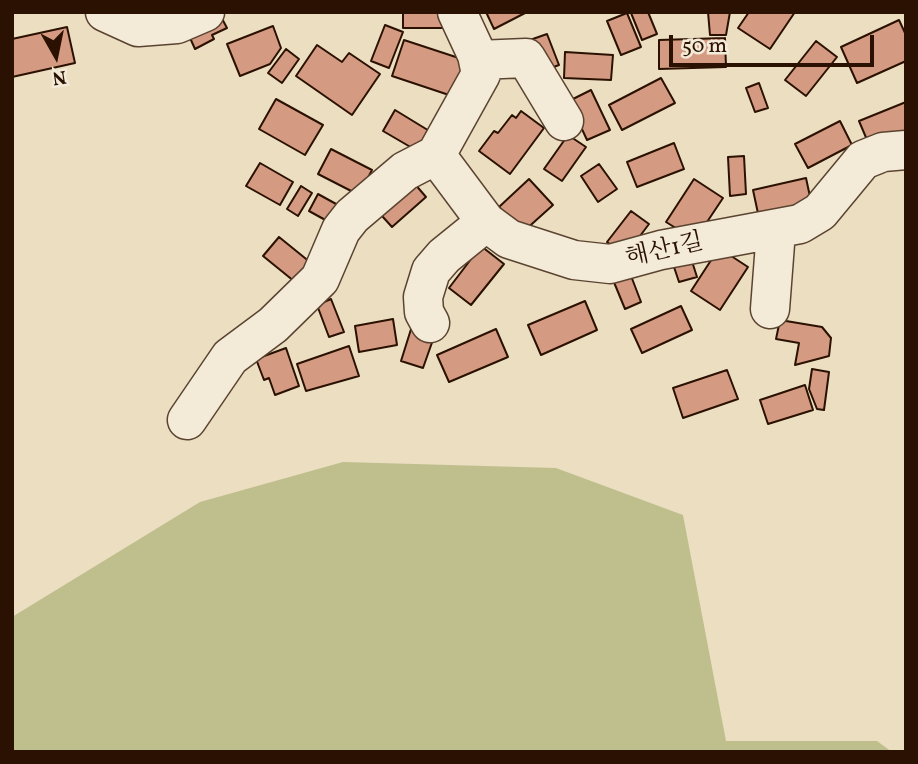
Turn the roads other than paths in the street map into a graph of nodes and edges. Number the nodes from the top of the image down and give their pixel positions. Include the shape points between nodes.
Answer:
1 (105, 12) edge
2 (205, 12) edge
3 (457, 12) edge
4 (478, 60) junction
5 (564, 121) dead end
6 (906, 150) edge
7 (436, 155) junction
8 (486, 222) junction
9 (776, 231) junction
10 (770, 309) dead end
11 (430, 323) dead end
12 (187, 420) dead end

1 - 2 lane via 138,27 177,24
3 - 4 lane
4 - 5 lane via 526,58
4 - 7 lane via 479,82
6 - 9 lane, 해산1길 via 863,160 820,212
7 - 8 lane, 해산1길
7 - 12 lane via 405,171 352,216 320,279 274,326 230,357
8 - 9 lane, 해산1길 via 523,245 594,264
8 - 11 lane via 431,271 423,305
9 - 10 lane

